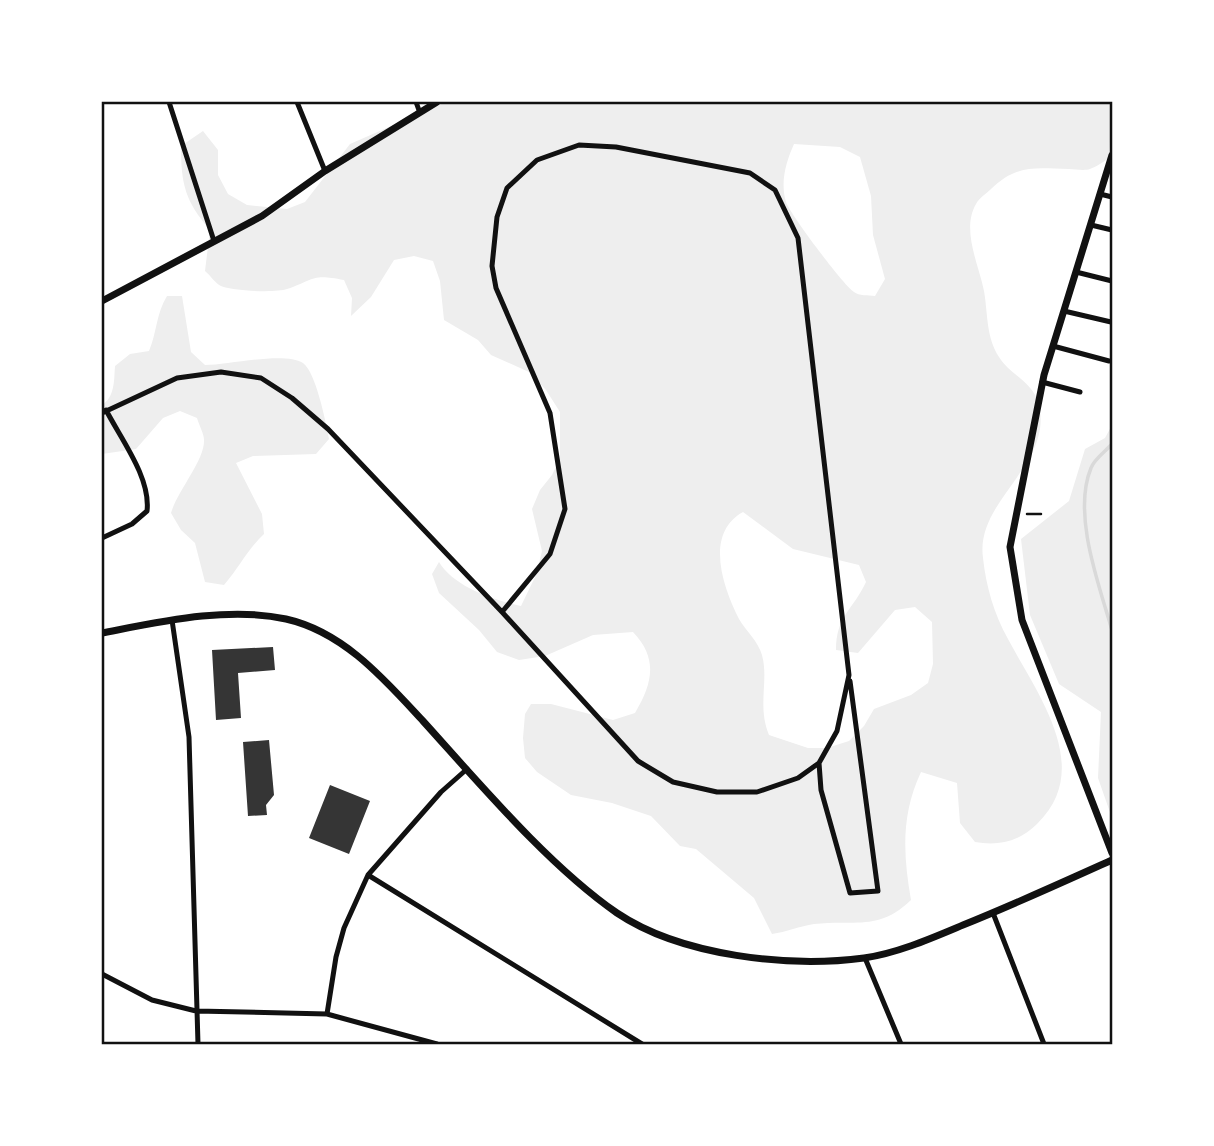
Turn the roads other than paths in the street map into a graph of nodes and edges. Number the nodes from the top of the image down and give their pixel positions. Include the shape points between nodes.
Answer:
1 (169, 102) edge
2 (297, 102) edge
3 (416, 102) edge
4 (438, 102) edge
5 (420, 113) junction
6 (1112, 155) edge
7 (325, 171) junction
8 (1100, 194) junction
9 (1112, 197) edge
10 (1091, 225) junction
11 (1112, 230) edge
12 (214, 241) junction
13 (1076, 272) junction
14 (1112, 281) edge
15 (102, 301) edge
16 (1064, 311) junction
17 (1111, 323) edge
18 (1053, 346) junction
19 (1109, 361) dead end
20 (1042, 382) junction
21 (1080, 392) dead end
22 (104, 412) edge
23 (102, 538) edge
24 (502, 612) junction
25 (172, 620) junction
26 (102, 633) edge
27 (849, 675) junction
28 (819, 763) junction
29 (467, 769) junction
30 (1112, 853) edge
31 (1112, 860) edge
32 (368, 876) junction
33 (993, 913) junction
34 (865, 958) junction
35 (102, 974) edge
36 (196, 1011) junction
37 (327, 1014) junction
38 (198, 1045) edge
39 (437, 1045) edge
40 (642, 1045) edge
41 (901, 1045) edge
42 (1044, 1045) edge

1 - 12 street
2 - 7 street
3 - 5 street
4 - 5 street
5 - 7 street
6 - 8 street
7 - 12 street via 262,216
8 - 9 street
8 - 10 street
10 - 11 street
10 - 13 street
12 - 15 street
13 - 14 street
13 - 16 street
16 - 17 street
16 - 18 street
18 - 19 street
18 - 20 street
20 - 21 street
20 - 30 street via 1010,547 1022,620
22 - 23 street via 144,485 148,501 147,511 132,524
22 - 24 street via 177,378 221,372 261,378 328,429
24 - 27 street via 550,554 565,509 550,413 496,288 492,266 497,217 507,188 537,160 579,145 616,146 750,173 775,190 798,238
24 - 28 street via 638,761 673,782 717,792 757,792 798,778
25 - 26 street
25 - 29 street via 225,615 286,619 313,629 370,662
25 - 36 street via 189,737
27 - 28 street via 838,731
27 - 28 street via 878,891 850,893 821,790
29 - 32 street
29 - 34 street via 572,877 619,914 687,946 769,960
31 - 33 street
32 - 37 street via 344,928
32 - 40 street
33 - 34 street
33 - 42 street
34 - 41 street
35 - 36 street via 152,1000
36 - 37 street
36 - 38 street
37 - 39 street

